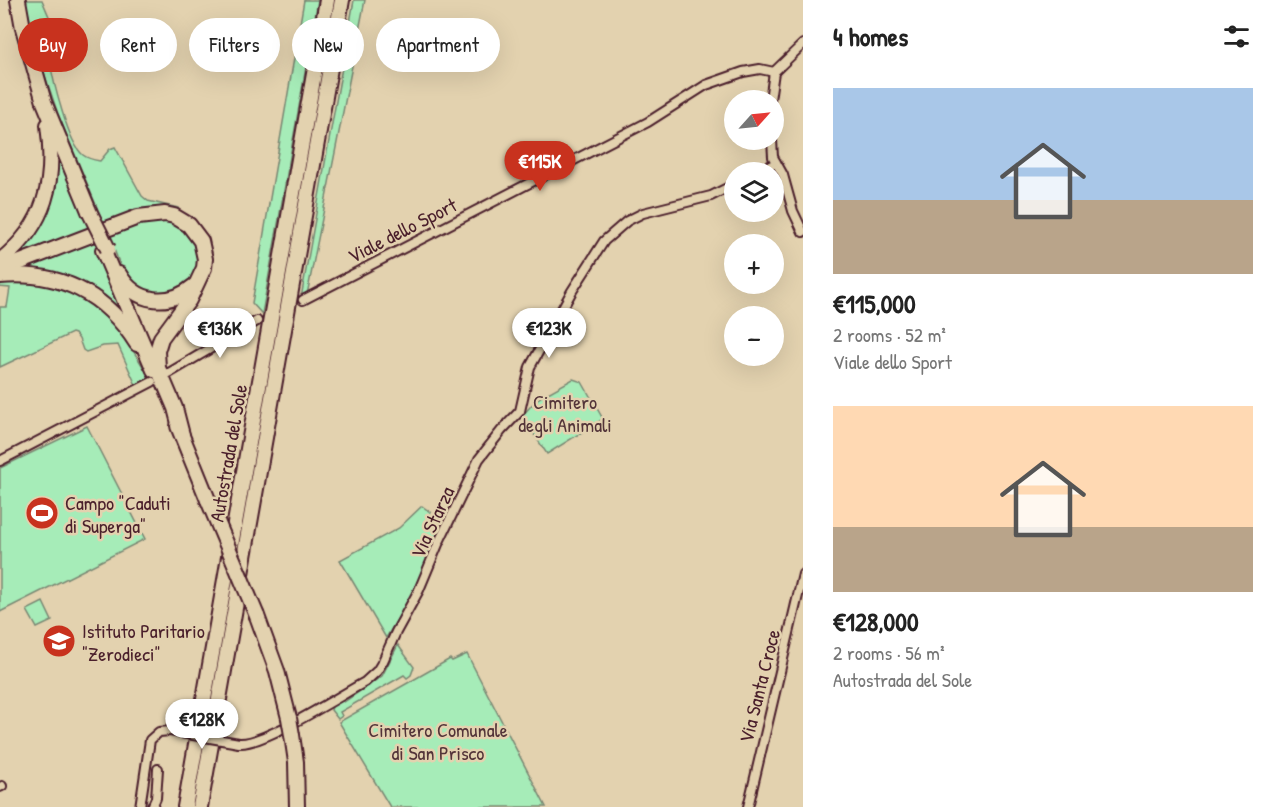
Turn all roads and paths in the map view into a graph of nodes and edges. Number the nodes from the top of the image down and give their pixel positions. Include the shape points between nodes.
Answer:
1 (18, 0) edge
2 (327, 0) edge
3 (342, 0) edge
4 (803, 44) edge
5 (774, 72) junction
6 (771, 90) edge
7 (44, 102) junction
8 (784, 179) edge
9 (724, 190) edge
10 (803, 232) edge
11 (106, 249) junction
12 (0, 261) edge
13 (0, 270) edge
14 (0, 276) edge
15 (198, 283) junction
16 (303, 300) dead end
17 (257, 321) dead end
18 (159, 377) junction
19 (182, 435) junction
20 (0, 461) edge
21 (803, 574) edge
22 (158, 769) dead end
23 (140, 807) edge
24 (152, 807) edge
25 (185, 807) edge
26 (200, 807) edge
27 (297, 807) edge
28 (748, 807) edge

1 - 7 highway
2 - 25 highway, Autostrada del Sole
3 - 26 highway, Autostrada del Sole
4 - 5 street
5 - 6 street
5 - 16 street, Viale dello Sport via 743,72 706,85 648,122
7 - 11 highway, bridge
7 - 12 highway via 51,169 44,203 28,234
8 - 10 street
9 - 23 street, Via Starza, bridge via 643,213 604,241 530,367 520,411 479,459 377,671 365,682 279,731 248,744 159,732 150,740
11 - 15 highway via 122,280 147,299 175,298
11 - 18 highway
13 - 15 highway via 138,217 165,214 182,219 201,241 205,259
14 - 18 highway via 48,278 89,294 130,333
15 - 19 highway via 166,330 157,351 158,368
17 - 18 street
18 - 19 highway
18 - 20 street
19 - 27 highway, bridge via 277,671 296,762
21 - 28 street, Via Santa Croce
22 - 24 street

